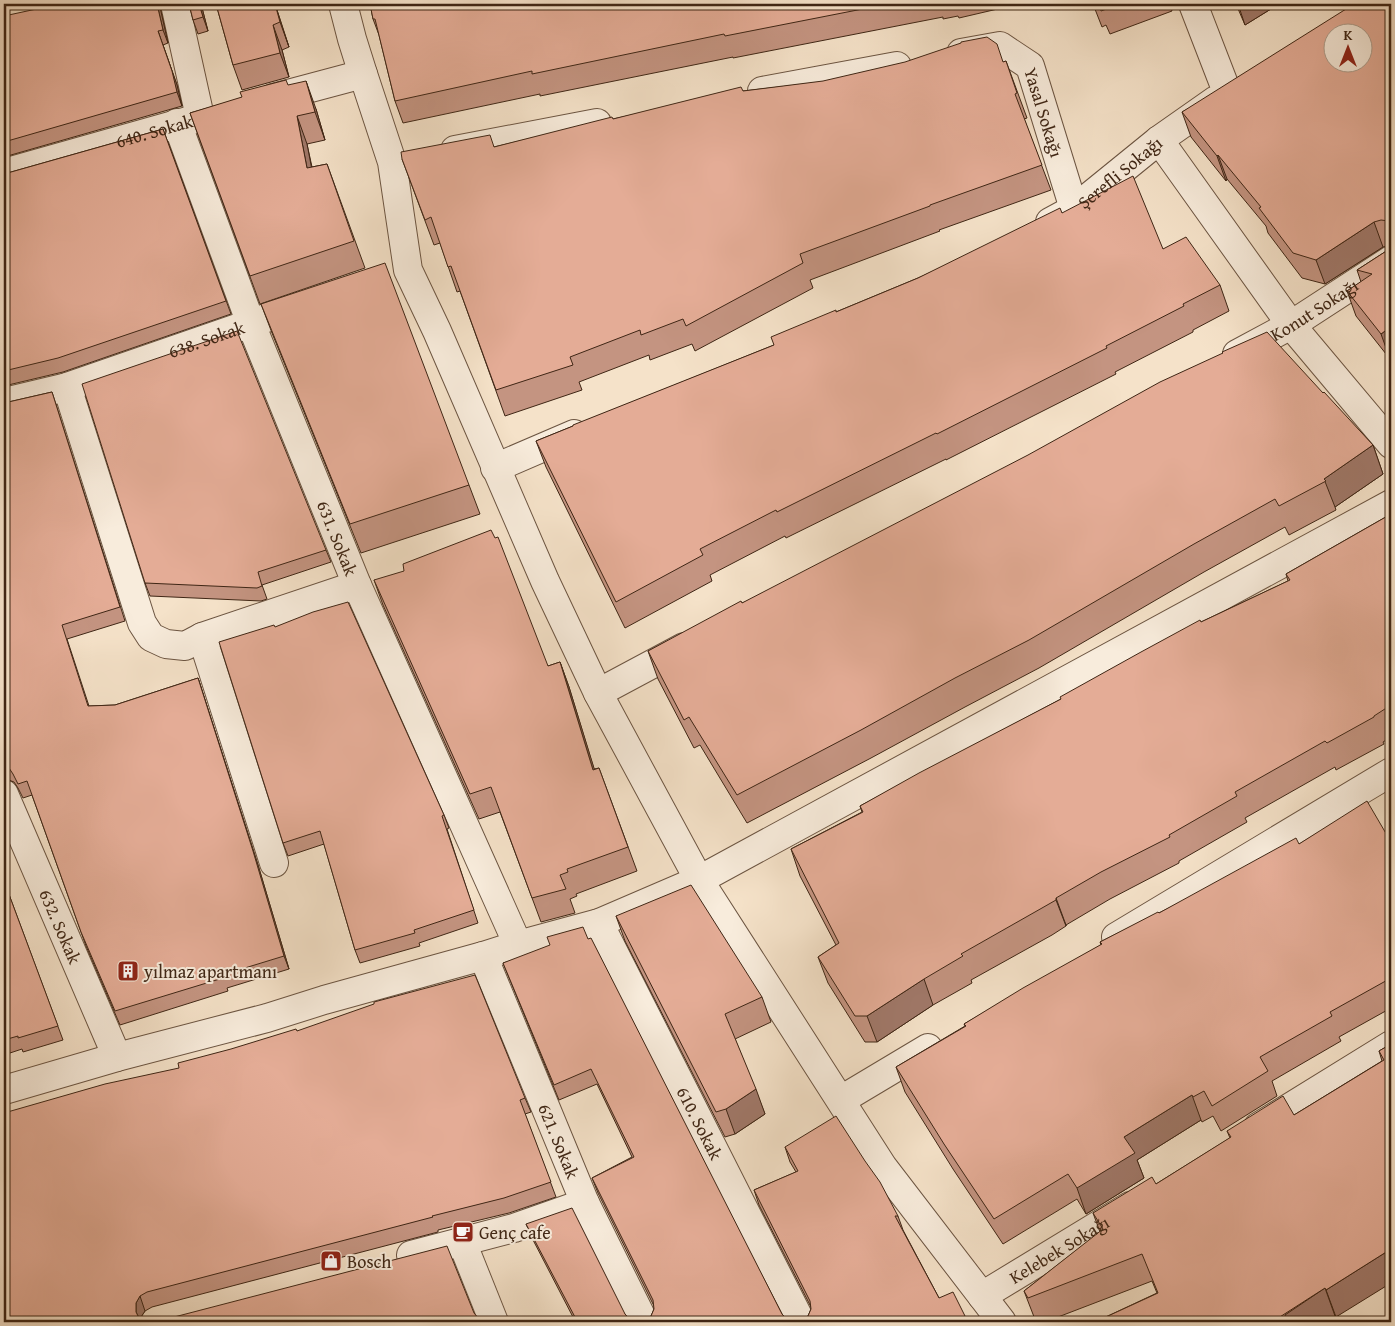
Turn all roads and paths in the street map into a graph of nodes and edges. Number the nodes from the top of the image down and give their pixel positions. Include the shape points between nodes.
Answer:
1 (175, 4) edge
2 (343, 4) edge
3 (1193, 4) edge
4 (363, 74) junction
5 (1251, 77) edge
6 (1227, 92) junction
7 (735, 96) edge
8 (248, 104) edge
9 (199, 118) junction
10 (618, 119) edge
11 (1159, 140) junction
12 (412, 158) junction
13 (4, 173) edge
14 (1074, 209) junction
15 (1032, 231) edge
16 (1391, 260) edge
17 (288, 311) edge
18 (251, 324) junction
19 (1291, 326) junction
20 (1212, 367) edge
21 (67, 387) junction
22 (4, 402) edge
23 (596, 424) edge
24 (1391, 444) edge
25 (495, 468) junction
26 (1391, 504) edge
27 (356, 585) junction
28 (202, 637) junction
29 (703, 637) edge
30 (598, 693) junction
31 (1391, 772) edge
32 (4, 794) edge
33 (274, 863) dead end
34 (699, 880) junction
35 (598, 923) junction
36 (518, 945) junction
37 (1095, 949) edge
38 (483, 956) junction
39 (951, 1035) edge
40 (1391, 1045) edge
41 (118, 1057) junction
42 (4, 1090) edge
43 (841, 1100) junction
44 (1238, 1140) edge
45 (1153, 1192) edge
46 (585, 1203) junction
47 (462, 1242) junction
48 (386, 1262) edge
49 (982, 1296) junction
50 (494, 1322) edge
51 (644, 1322) edge
52 (800, 1322) edge
53 (1002, 1322) edge

1 - 9 street, 631. Sokak
2 - 4 street
3 - 6 street
4 - 8 street
4 - 12 street
5 - 6 street, Şerefli Sokağı
6 - 11 street, Şerefli Sokağı
7 - 14 street, Yasal Sokağı via 1000,46 1030,66
9 - 13 street, 640. Sokak
9 - 18 street, 631. Sokak
10 - 12 street
11 - 14 street, Şerefli Sokağı
11 - 19 street
12 - 25 street via 398,273 437,331
14 - 15 street, Şerefli Sokağı
16 - 19 street, Konut Sokağı
17 - 18 street, 638. Sokak
18 - 21 street, 638. Sokak
18 - 27 street, 631. Sokak
19 - 20 street, Konut Sokağı
19 - 24 street
21 - 22 street, 638. Sokak
21 - 28 street via 142,622 151,638 166,644 184,646
23 - 25 street
25 - 30 street
26 - 34 street
27 - 28 street
27 - 36 street, 631. Sokak
28 - 33 street
29 - 30 street
30 - 34 street
31 - 37 street
32 - 41 street, 632. Sokak
34 - 35 street
34 - 43 street
35 - 36 street
35 - 52 street, 610. Sokak
36 - 38 street
38 - 41 street
38 - 46 street, 621. Sokak
39 - 43 street
40 - 44 street
41 - 42 street
43 - 49 street via 888,1174
45 - 49 street, Kelebek Sokağı
46 - 47 street
46 - 51 street, 621. Sokak
47 - 48 street
47 - 50 street
49 - 53 street

